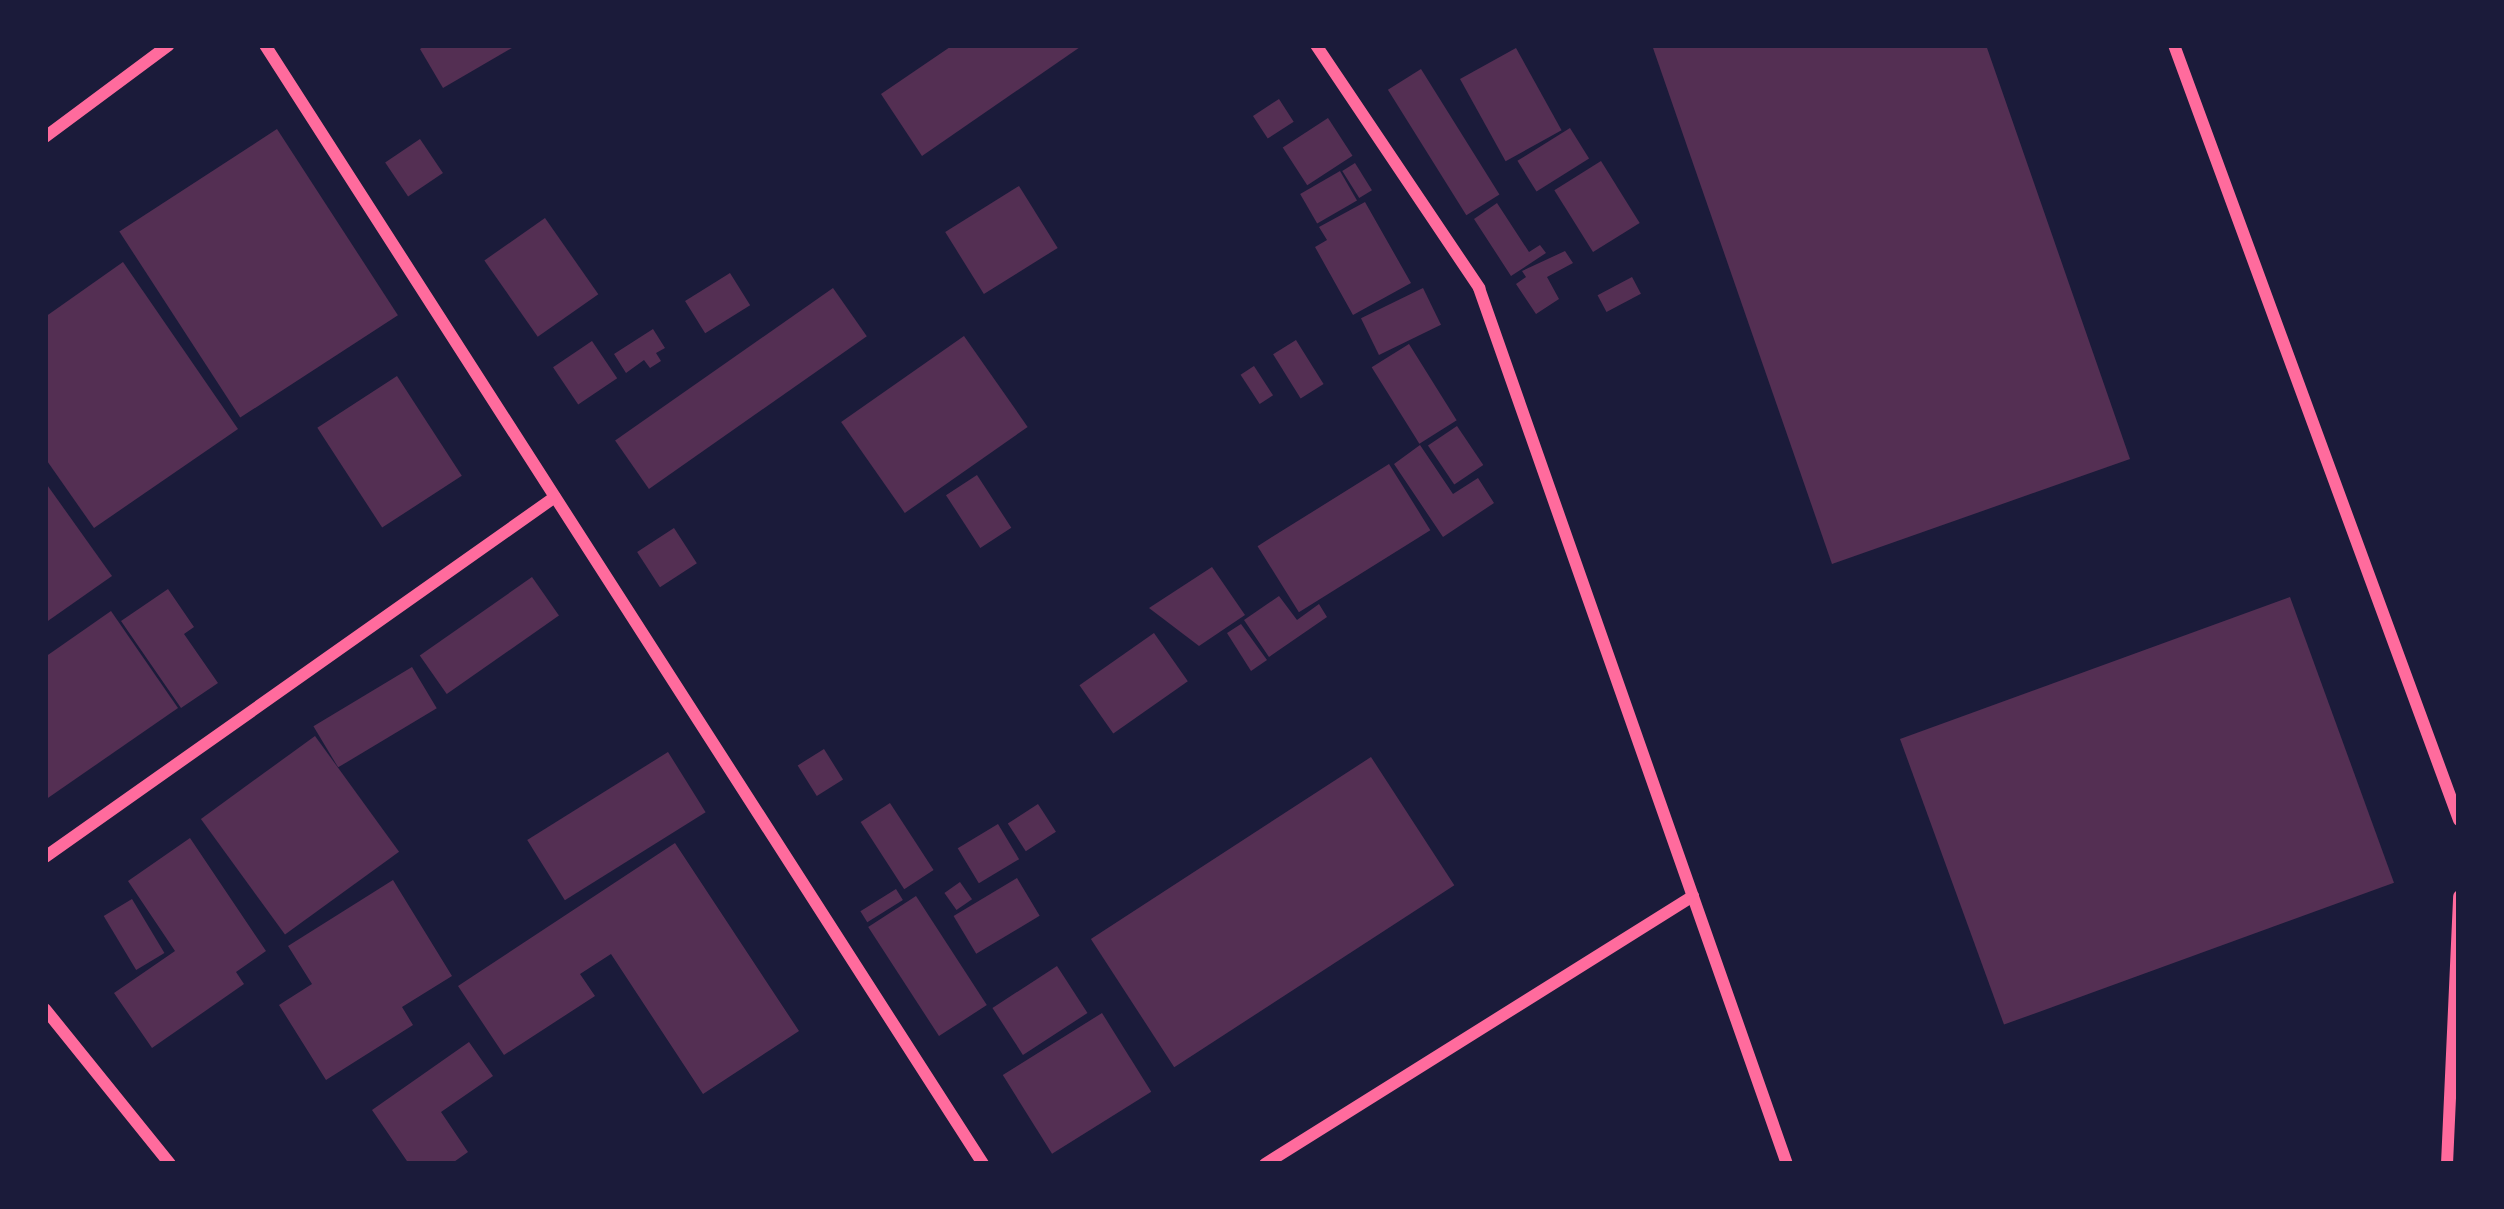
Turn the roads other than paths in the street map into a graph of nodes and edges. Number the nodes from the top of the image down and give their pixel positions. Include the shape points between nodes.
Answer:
1 (170, 45) edge
2 (265, 45) edge
3 (1316, 45) edge
4 (2174, 45) edge
5 (45, 136) edge
6 (555, 496) junction
7 (2459, 820) edge
8 (45, 856) edge
9 (1693, 896) junction
10 (2459, 896) edge
11 (45, 1009) edge
12 (170, 1164) edge
13 (983, 1164) edge
14 (1264, 1164) edge
15 (1786, 1164) edge
16 (2447, 1164) edge

1 - 5 street
2 - 6 street
3 - 9 street via 1479,288
4 - 7 street
6 - 8 street
6 - 13 street
9 - 14 street
9 - 15 street
10 - 16 street
11 - 12 street

